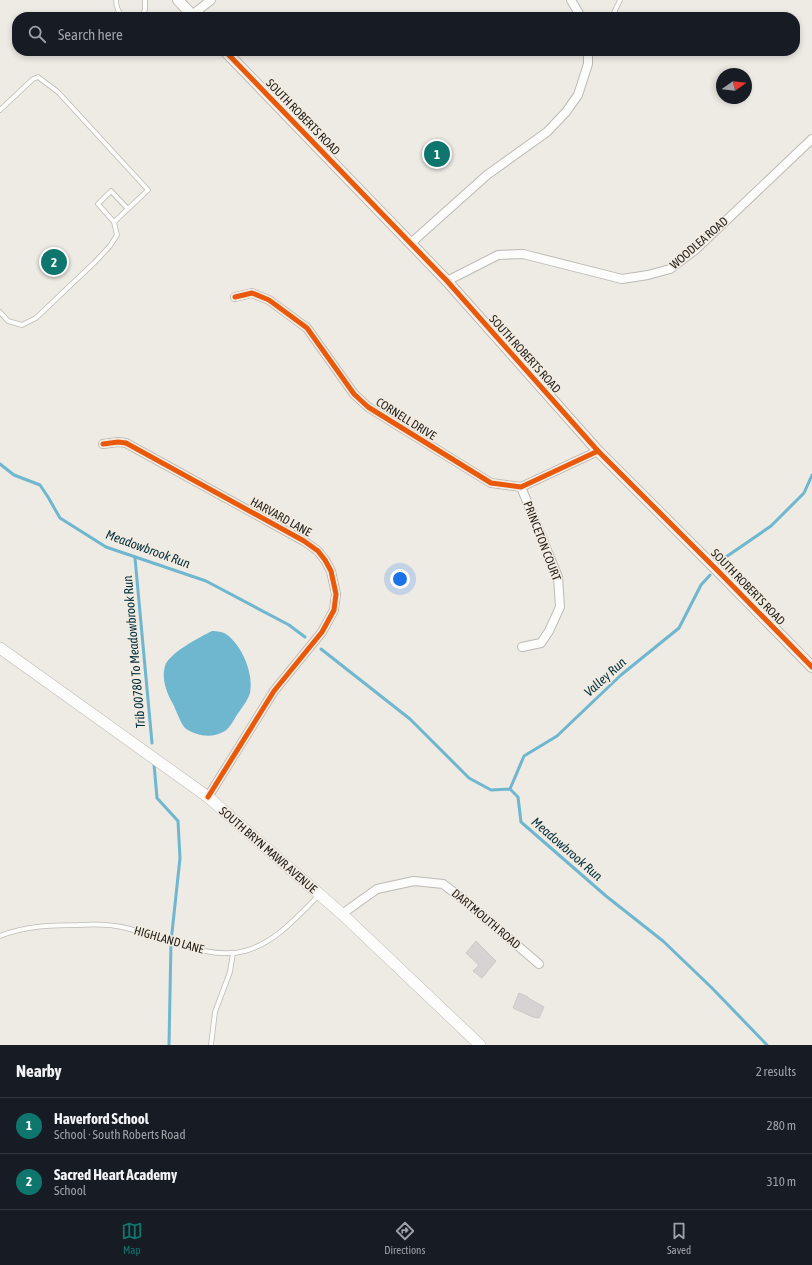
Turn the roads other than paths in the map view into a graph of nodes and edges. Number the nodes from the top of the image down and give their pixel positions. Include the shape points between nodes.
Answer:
1 (116, 0) edge
2 (146, 0) edge
3 (178, 0) edge
4 (211, 0) edge
5 (571, 0) edge
6 (620, 0) edge
7 (119, 12) edge
8 (144, 12) edge
9 (189, 12) edge
10 (198, 12) edge
11 (578, 12) edge
12 (614, 12) edge
13 (230, 56) edge
14 (588, 56) edge
15 (0, 110) edge
16 (812, 139) edge
17 (128, 209) junction
18 (114, 222) junction
19 (411, 243) junction
20 (447, 281) junction
21 (235, 297) dead end
22 (0, 312) edge
23 (102, 444) dead end
24 (598, 451) junction
25 (521, 487) junction
26 (522, 647) dead end
27 (0, 648) edge
28 (812, 667) edge
29 (208, 797) junction
30 (320, 894) junction
31 (342, 914) junction
32 (0, 936) edge
33 (233, 953) junction
34 (539, 964) dead end
35 (211, 1045) edge
36 (480, 1045) edge

1 - 7 lane
2 - 8 lane
3 - 9 street
4 - 10 street
5 - 11 street
6 - 12 lane
13 - 19 street, SOUTH ROBERTS ROAD
14 - 19 street via 578,96 566,112 547,132 487,175
15 - 17 lane via 38,77 58,92 148,190
16 - 20 street, WOODLEA ROAD via 695,250 670,269 622,279 523,254 498,255
17 - 18 lane
17 - 18 lane via 111,191 98,204
18 - 22 lane via 117,235 110,246 36,318 22,325 8,321
19 - 20 street, SOUTH ROBERTS ROAD
20 - 24 street, SOUTH ROBERTS ROAD
21 - 25 street, CORNELL DRIVE via 252,293 268,300 307,328 354,394 368,407 491,483
23 - 29 street, HARVARD LANE via 126,443 304,541 318,550 326,560 334,579 336,600 327,624 274,691
24 - 25 street
24 - 28 street, SOUTH ROBERTS ROAD
25 - 26 street, PRINCETON COURT via 558,576 560,607 541,643
27 - 29 main road, SOUTH BRYN MAWR AVENUE
29 - 30 main road, SOUTH BRYN MAWR AVENUE
30 - 31 main road, SOUTH BRYN MAWR AVENUE
30 - 33 lane, HIGHLAND LANE via 286,928 271,939
31 - 34 street, DARTMOUTH ROAD via 377,889 414,881 443,884
31 - 36 main road, SOUTH BRYN MAWR AVENUE
32 - 33 lane, HIGHLAND LANE via 14,930 46,925 100,924 125,927 213,952
33 - 35 lane via 230,972 215,1012

